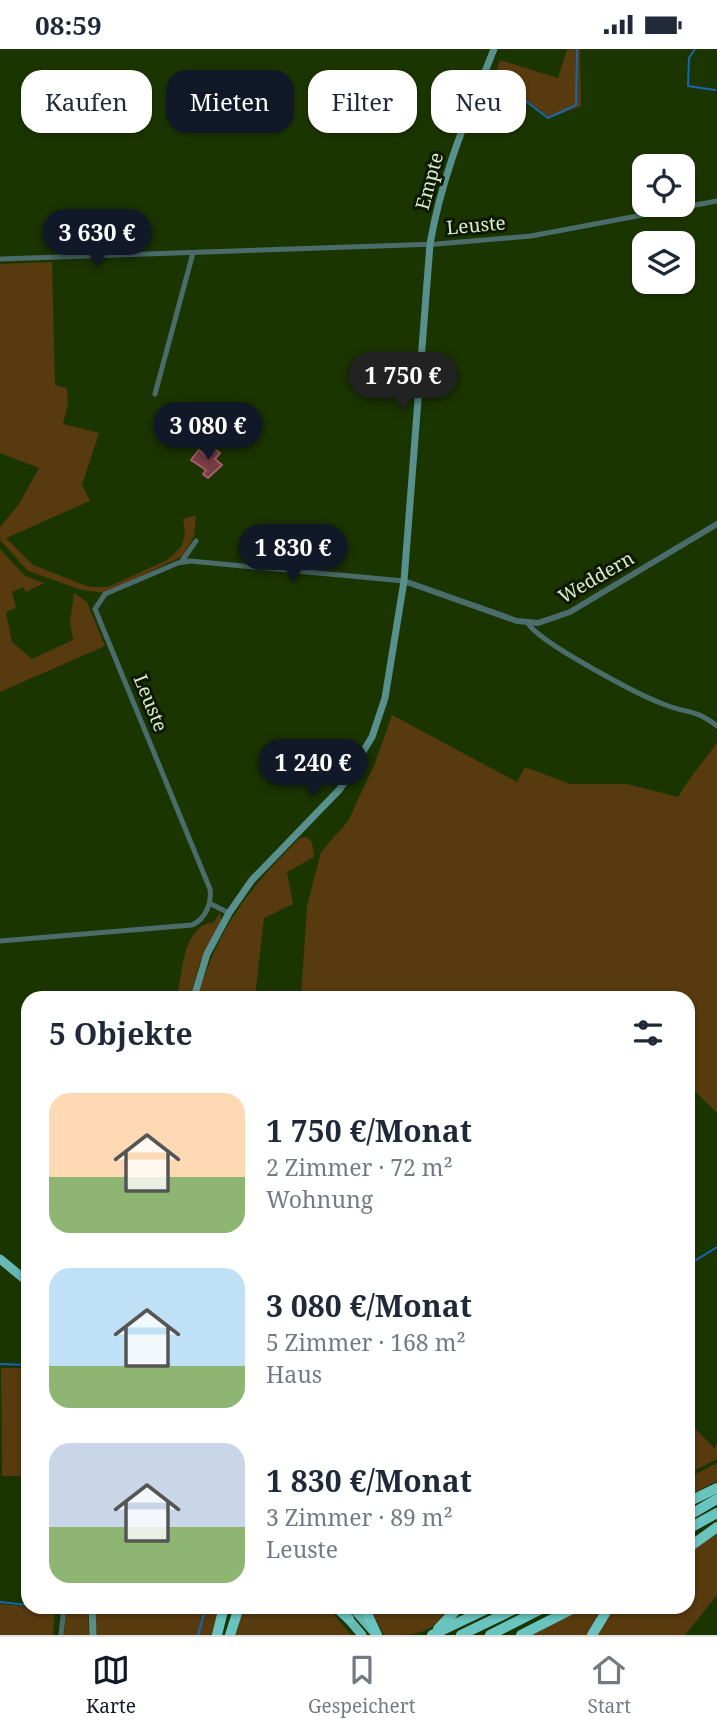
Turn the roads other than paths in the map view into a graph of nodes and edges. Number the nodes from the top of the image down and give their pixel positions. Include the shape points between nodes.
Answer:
1 (494, 49) edge
2 (717, 201) edge
3 (430, 244) junction
4 (193, 253) junction
5 (0, 259) edge
6 (155, 394) dead end
7 (717, 524) edge
8 (182, 561) junction
9 (203, 561) junction
10 (404, 581) junction
11 (528, 623) junction
12 (717, 726) edge
13 (211, 904) junction
14 (229, 913) junction
15 (0, 941) edge
16 (196, 991) edge
17 (0, 1259) edge
18 (21, 1276) edge
19 (717, 1487) edge
20 (695, 1498) edge
21 (717, 1499) edge
22 (695, 1512) edge
23 (717, 1513) edge
24 (695, 1525) edge
25 (717, 1527) edge
26 (695, 1542) edge
27 (63, 1614) edge
28 (92, 1614) edge
29 (222, 1614) edge
30 (235, 1614) edge
31 (344, 1614) edge
32 (358, 1614) edge
33 (367, 1614) edge
34 (452, 1614) edge
35 (476, 1614) edge
36 (504, 1614) edge
37 (531, 1614) edge
38 (562, 1614) edge
39 (605, 1614) edge
40 (349, 1619) joint
41 (61, 1635) edge
42 (93, 1635) edge
43 (217, 1635) edge
44 (230, 1635) edge
45 (362, 1635) edge
46 (377, 1635) edge
47 (430, 1635) edge
48 (461, 1635) edge
49 (489, 1635) edge
50 (521, 1635) edge
51 (592, 1635) edge

1 - 3 main road, Empte via 448,164
2 - 3 street, Leuste via 531,236
3 - 4 street, Leuste
3 - 10 main road, Empte
4 - 5 street, Leuste
4 - 6 street
7 - 11 street, Weddern via 570,613
8 - 9 street, Leuste
8 - 9 street, Leuste via 195,544
8 - 13 street, Leuste via 105,594 95,609 210,888
9 - 10 street, Leuste
10 - 11 street
10 - 14 main road, Empte via 391,677 372,737 340,789 252,880
11 - 12 street via 593,668 664,705 699,712
13 - 14 street
13 - 15 street via 192,925
14 - 16 main road, Empte via 207,954
17 - 18 highway
19 - 20 highway
21 - 22 highway
23 - 24 highway
25 - 26 highway
27 - 41 street
28 - 42 main road
29 - 43 highway
30 - 44 highway
31 - 40 highway
32 - 46 highway
33 - 46 highway
34 - 47 highway
35 - 47 highway
36 - 48 highway
37 - 49 highway
38 - 50 highway
39 - 51 highway
40 - 45 highway

